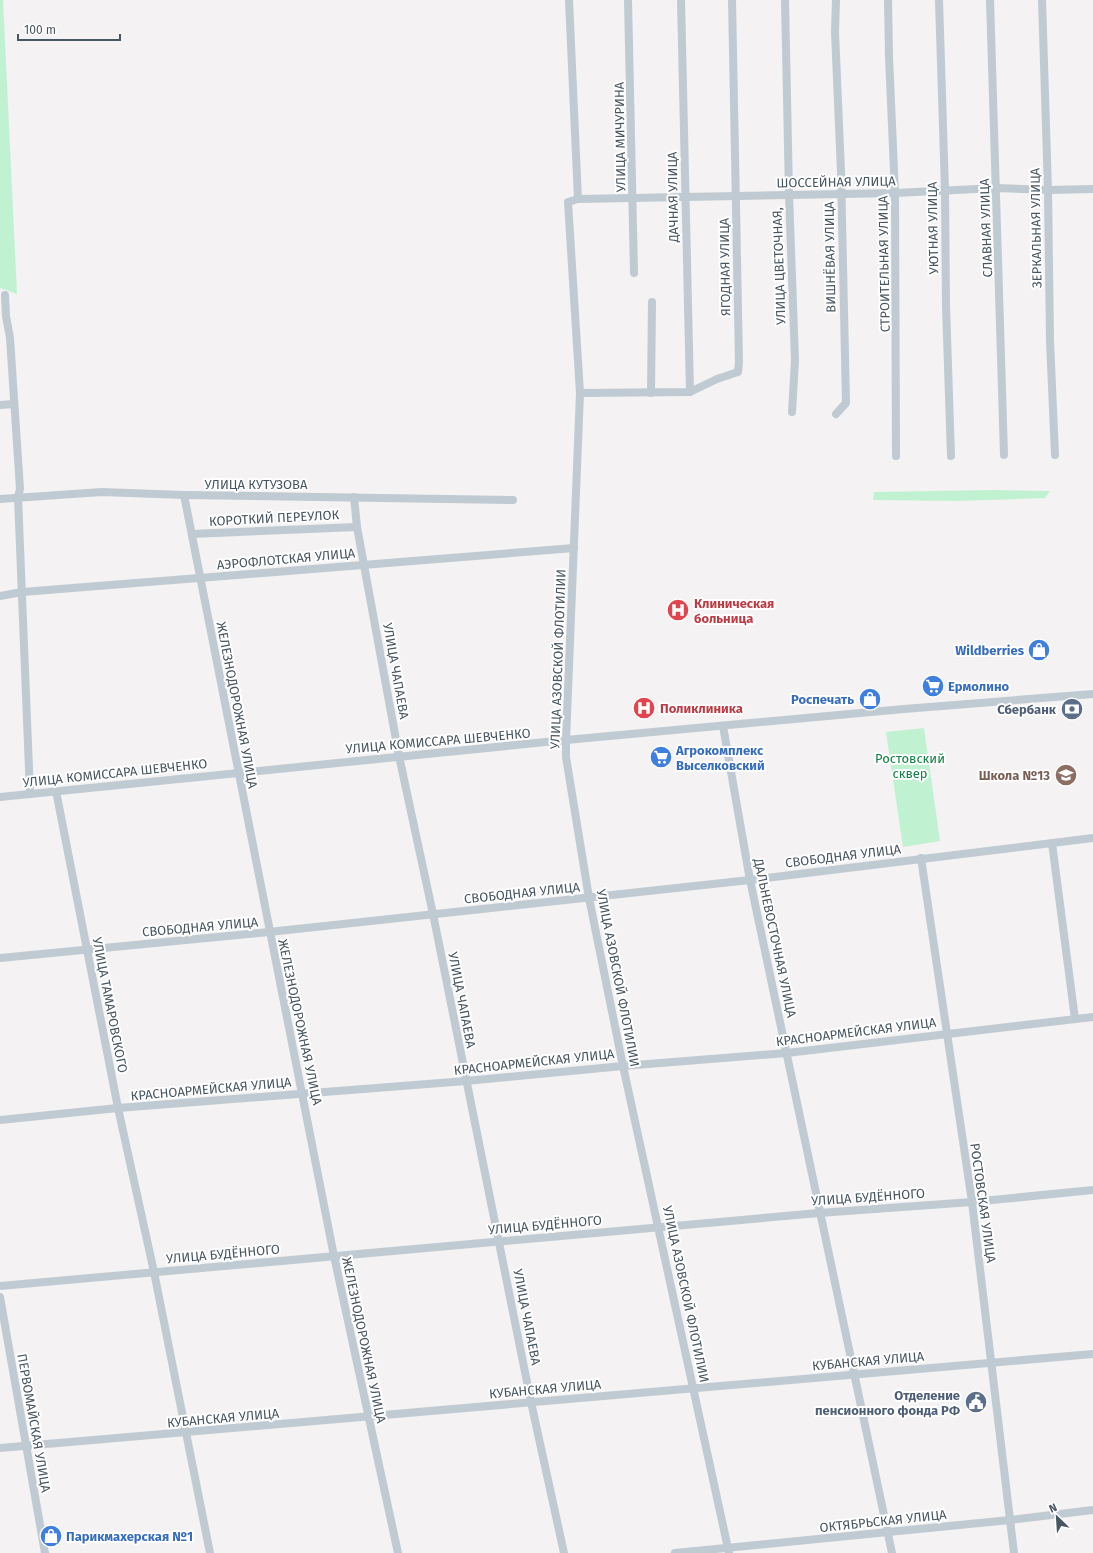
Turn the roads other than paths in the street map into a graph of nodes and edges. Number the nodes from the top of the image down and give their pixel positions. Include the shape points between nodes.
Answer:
1 (569, 0) edge
2 (628, 0) edge
3 (680, 0) edge
4 (732, 0) edge
5 (785, 0) edge
6 (836, 0) edge
7 (888, 0) edge
8 (939, 0) edge
9 (990, 0) edge
10 (1042, 0) edge
11 (997, 188) junction
12 (1093, 189) edge
13 (946, 190) junction
14 (1048, 190) junction
15 (895, 193) junction
16 (789, 194) junction
17 (841, 194) junction
18 (736, 196) junction
19 (633, 197) junction
20 (685, 197) junction
21 (578, 199) junction
22 (634, 273) dead end
23 (5, 295) dead end
24 (652, 302) dead end
25 (3, 316) edge
26 (690, 392) junction
27 (651, 393) junction
28 (580, 396) junction
29 (14, 404) junction
30 (0, 405) edge
31 (792, 412) dead end
32 (836, 414) dead end
33 (1004, 455) dead end
34 (1055, 455) dead end
35 (896, 456) dead end
36 (951, 456) dead end
37 (184, 495) junction
38 (18, 497) junction
39 (354, 497) junction
40 (0, 499) edge
41 (513, 500) dead end
42 (358, 527) junction
43 (192, 534) junction
44 (574, 548) junction
45 (365, 564) junction
46 (201, 579) junction
47 (22, 592) junction
48 (0, 596) edge
49 (1093, 694) edge
50 (723, 726) junction
51 (566, 740) junction
52 (399, 756) junction
53 (238, 773) junction
54 (56, 791) junction
55 (30, 794) junction
56 (0, 797) edge
57 (1093, 838) edge
58 (1052, 843) junction
59 (921, 858) junction
60 (750, 880) junction
61 (589, 898) junction
62 (433, 914) junction
63 (269, 932) junction
64 (87, 949) junction
65 (0, 958) edge
66 (1093, 1017) edge
67 (1074, 1019) junction
68 (947, 1034) junction
69 (787, 1053) junction
70 (623, 1066) junction
71 (466, 1081) junction
72 (303, 1093) junction
73 (118, 1108) junction
74 (0, 1120) edge
75 (1093, 1190) edge
76 (972, 1202) junction
77 (819, 1213) junction
78 (659, 1228) junction
79 (499, 1241) junction
80 (334, 1256) junction
81 (154, 1272) junction
82 (0, 1286) edge
83 (0, 1297) edge
84 (1093, 1354) edge
85 (992, 1362) junction
86 (855, 1375) junction
87 (694, 1388) junction
88 (531, 1402) junction
89 (369, 1417) junction
90 (186, 1433) junction
91 (25, 1446) junction
92 (0, 1448) edge
93 (1093, 1510) edge
94 (1010, 1520) junction
95 (888, 1532) junction
96 (729, 1550) edge
97 (45, 1553) edge
98 (210, 1553) edge
99 (398, 1553) edge
100 (564, 1553) edge
101 (675, 1553) edge
102 (892, 1553) edge
103 (1014, 1553) edge

1 - 21 street
2 - 19 street, УЛИЦА МИЧУРИНА
3 - 20 street, ДАЧНАЯ УЛИЦА
4 - 18 street, ЯГОДНАЯ УЛИЦА
5 - 16 street, УЛИЦА ЦВЕТОЧНАЯ,
6 - 17 street, ВИШНЁВАЯ УЛИЦА
7 - 15 street, СТРОИТЕЛЬНАЯ УЛИЦА
8 - 13 street, УЮТНАЯ УЛИЦА
9 - 11 street, СЛАВНАЯ УЛИЦА
10 - 14 street, ЗЕРКАЛЬНАЯ УЛИЦА
11 - 13 street, ШОССЕЙНАЯ УЛИЦА
11 - 14 street, ШОССЕЙНАЯ УЛИЦА
11 - 33 street, СЛАВНАЯ УЛИЦА
12 - 14 street, ШОССЕЙНАЯ УЛИЦА
13 - 15 street, ШОССЕЙНАЯ УЛИЦА
13 - 36 street, УЮТНАЯ УЛИЦА via 946,306
14 - 34 street, ЗЕРКАЛЬНАЯ УЛИЦА
15 - 17 street, ШОССЕЙНАЯ УЛИЦА
15 - 35 street, СТРОИТЕЛЬНАЯ УЛИЦА
16 - 17 street, ШОССЕЙНАЯ УЛИЦА
16 - 18 street, ШОССЕЙНАЯ УЛИЦА
16 - 31 street, УЛИЦА ЦВЕТОЧНАЯ, via 794,360
17 - 32 street, ВИШНЁВАЯ УЛИЦА via 846,402
18 - 20 street, ШОССЕЙНАЯ УЛИЦА
18 - 26 street, ЯГОДНАЯ УЛИЦА via 738,372
19 - 20 street, ШОССЕЙНАЯ УЛИЦА
19 - 21 street, ШОССЕЙНАЯ УЛИЦА
19 - 22 street, УЛИЦА МИЧУРИНА
20 - 26 street, ДАЧНАЯ УЛИЦА
21 - 28 street via 568,202
23 - 25 street
24 - 27 street
25 - 29 street via 10,338
26 - 27 street, ЯГОДНАЯ УЛИЦА
27 - 28 street, ЯГОДНАЯ УЛИЦА
28 - 44 street, УЛИЦА АЗОВСКОЙ ФЛОТИЛИИ
29 - 30 street
29 - 38 street via 20,489
37 - 38 street, УЛИЦА КУТУЗОВА via 102,492
37 - 39 street, УЛИЦА КУТУЗОВА
37 - 43 street, ЖЕЛЕЗНОДОРОЖНАЯ УЛИЦА
38 - 40 street, УЛИЦА КУТУЗОВА
38 - 47 street
39 - 41 street, УЛИЦА КУТУЗОВА
39 - 42 street, УЛИЦА ЧАПАЕВА
42 - 43 street, КОРОТКИЙ ПЕРЕУЛОК
42 - 45 street, УЛИЦА ЧАПАЕВА
43 - 46 street, ЖЕЛЕЗНОДОРОЖНАЯ УЛИЦА
44 - 45 street, АЭРОФЛОТСКАЯ УЛИЦА
44 - 51 street, УЛИЦА АЗОВСКОЙ ФЛОТИЛИИ
45 - 46 street, АЭРОФЛОТСКАЯ УЛИЦА
45 - 52 street, УЛИЦА ЧАПАЕВА
46 - 47 street, АЭРОФЛОТСКАЯ УЛИЦА
46 - 53 street, ЖЕЛЕЗНОДОРОЖНАЯ УЛИЦА
47 - 48 street, АЭРОФЛОТСКАЯ УЛИЦА
47 - 55 street
49 - 50 street, УЛИЦА КОМИССАРА ШЕВЧЕНКО
50 - 51 street, УЛИЦА КОМИССАРА ШЕВЧЕНКО
50 - 60 street, ДАЛЬНЕВОСТОЧНАЯ УЛИЦА
51 - 52 street, УЛИЦА КОМИССАРА ШЕВЧЕНКО
51 - 61 street, УЛИЦА АЗОВСКОЙ ФЛОТИЛИИ via 566,757
52 - 53 street, УЛИЦА КОМИССАРА ШЕВЧЕНКО
52 - 62 street, УЛИЦА ЧАПАЕВА
53 - 54 street, УЛИЦА КОМИССАРА ШЕВЧЕНКО
53 - 63 street, ЖЕЛЕЗНОДОРОЖНАЯ УЛИЦА
54 - 55 street, УЛИЦА КОМИССАРА ШЕВЧЕНКО
54 - 64 street, УЛИЦА ТАМАРОВСКОГО
55 - 56 street, УЛИЦА КОМИССАРА ШЕВЧЕНКО
57 - 58 street, СВОБОДНАЯ УЛИЦА
58 - 59 street, СВОБОДНАЯ УЛИЦА
58 - 67 street
59 - 60 street, СВОБОДНАЯ УЛИЦА
59 - 68 street, РОСТОВСКАЯ УЛИЦА
60 - 61 street, СВОБОДНАЯ УЛИЦА
60 - 69 street, ДАЛЬНЕВОСТОЧНАЯ УЛИЦА
61 - 62 street, СВОБОДНАЯ УЛИЦА
61 - 70 street, УЛИЦА АЗОВСКОЙ ФЛОТИЛИИ
62 - 63 street, СВОБОДНАЯ УЛИЦА
62 - 71 street, УЛИЦА ЧАПАЕВА
63 - 64 street, СВОБОДНАЯ УЛИЦА
63 - 72 street, ЖЕЛЕЗНОДОРОЖНАЯ УЛИЦА
64 - 65 street, СВОБОДНАЯ УЛИЦА
64 - 73 street, УЛИЦА ТАМАРОВСКОГО
66 - 67 street, КРАСНОАРМЕЙСКАЯ УЛИЦА
67 - 68 street, КРАСНОАРМЕЙСКАЯ УЛИЦА
68 - 69 street, КРАСНОАРМЕЙСКАЯ УЛИЦА
68 - 76 street, РОСТОВСКАЯ УЛИЦА
69 - 70 street, КРАСНОАРМЕЙСКАЯ УЛИЦА
69 - 77 street, ДАЛЬНЕВОСТОЧНАЯ УЛИЦА
70 - 71 street, КРАСНОАРМЕЙСКАЯ УЛИЦА
70 - 78 street, УЛИЦА АЗОВСКОЙ ФЛОТИЛИИ
71 - 72 street, КРАСНОАРМЕЙСКАЯ УЛИЦА
71 - 79 street, УЛИЦА ЧАПАЕВА
72 - 73 street, КРАСНОАРМЕЙСКАЯ УЛИЦА
72 - 80 street, ЖЕЛЕЗНОДОРОЖНАЯ УЛИЦА
73 - 74 street, КРАСНОАРМЕЙСКАЯ УЛИЦА
73 - 81 street, УЛИЦА ТАМАРОВСКОГО
75 - 76 street, УЛИЦА БУДЁННОГО
76 - 77 street, УЛИЦА БУДЁННОГО
76 - 85 street, РОСТОВСКАЯ УЛИЦА
77 - 78 street, УЛИЦА БУДЁННОГО
77 - 86 street, ДАЛЬНЕВОСТОЧНАЯ УЛИЦА
78 - 79 street, УЛИЦА БУДЁННОГО
78 - 87 street, УЛИЦА АЗОВСКОЙ ФЛОТИЛИИ
79 - 80 street, УЛИЦА БУДЁННОГО
79 - 88 street, УЛИЦА ЧАПАЕВА
80 - 81 street, УЛИЦА БУДЁННОГО
80 - 89 street, ЖЕЛЕЗНОДОРОЖНАЯ УЛИЦА
81 - 82 street, УЛИЦА БУДЁННОГО
81 - 90 street, УЛИЦА ТАМАРОВСКОГО
83 - 91 street, ПЕРВОМАЙСКАЯ УЛИЦА
84 - 85 street, КУБАНСКАЯ УЛИЦА
85 - 86 street, КУБАНСКАЯ УЛИЦА
85 - 94 street, РОСТОВСКАЯ УЛИЦА
86 - 87 street, КУБАНСКАЯ УЛИЦА
86 - 95 street, ДАЛЬНЕВОСТОЧНАЯ УЛИЦА
87 - 88 street, КУБАНСКАЯ УЛИЦА
87 - 96 street, УЛИЦА АЗОВСКОЙ ФЛОТИЛИИ
88 - 89 street, КУБАНСКАЯ УЛИЦА
88 - 100 street, УЛИЦА ЧАПАЕВА
89 - 90 street, КУБАНСКАЯ УЛИЦА
89 - 99 street, ЖЕЛЕЗНОДОРОЖНАЯ УЛИЦА
90 - 91 street, КУБАНСКАЯ УЛИЦА
90 - 98 street, УЛИЦА ТАМАРОВСКОГО
91 - 92 street, КУБАНСКАЯ УЛИЦА
91 - 97 street, ПЕРВОМАЙСКАЯ УЛИЦА
93 - 94 street, ОКТЯБРЬСКАЯ УЛИЦА
94 - 95 street, ОКТЯБРЬСКАЯ УЛИЦА
94 - 103 street, РОСТОВСКАЯ УЛИЦА
95 - 96 street, ОКТЯБРЬСКАЯ УЛИЦА
95 - 102 street, ДАЛЬНЕВОСТОЧНАЯ УЛИЦА
96 - 101 street, ОКТЯБРЬСКАЯ УЛИЦА

